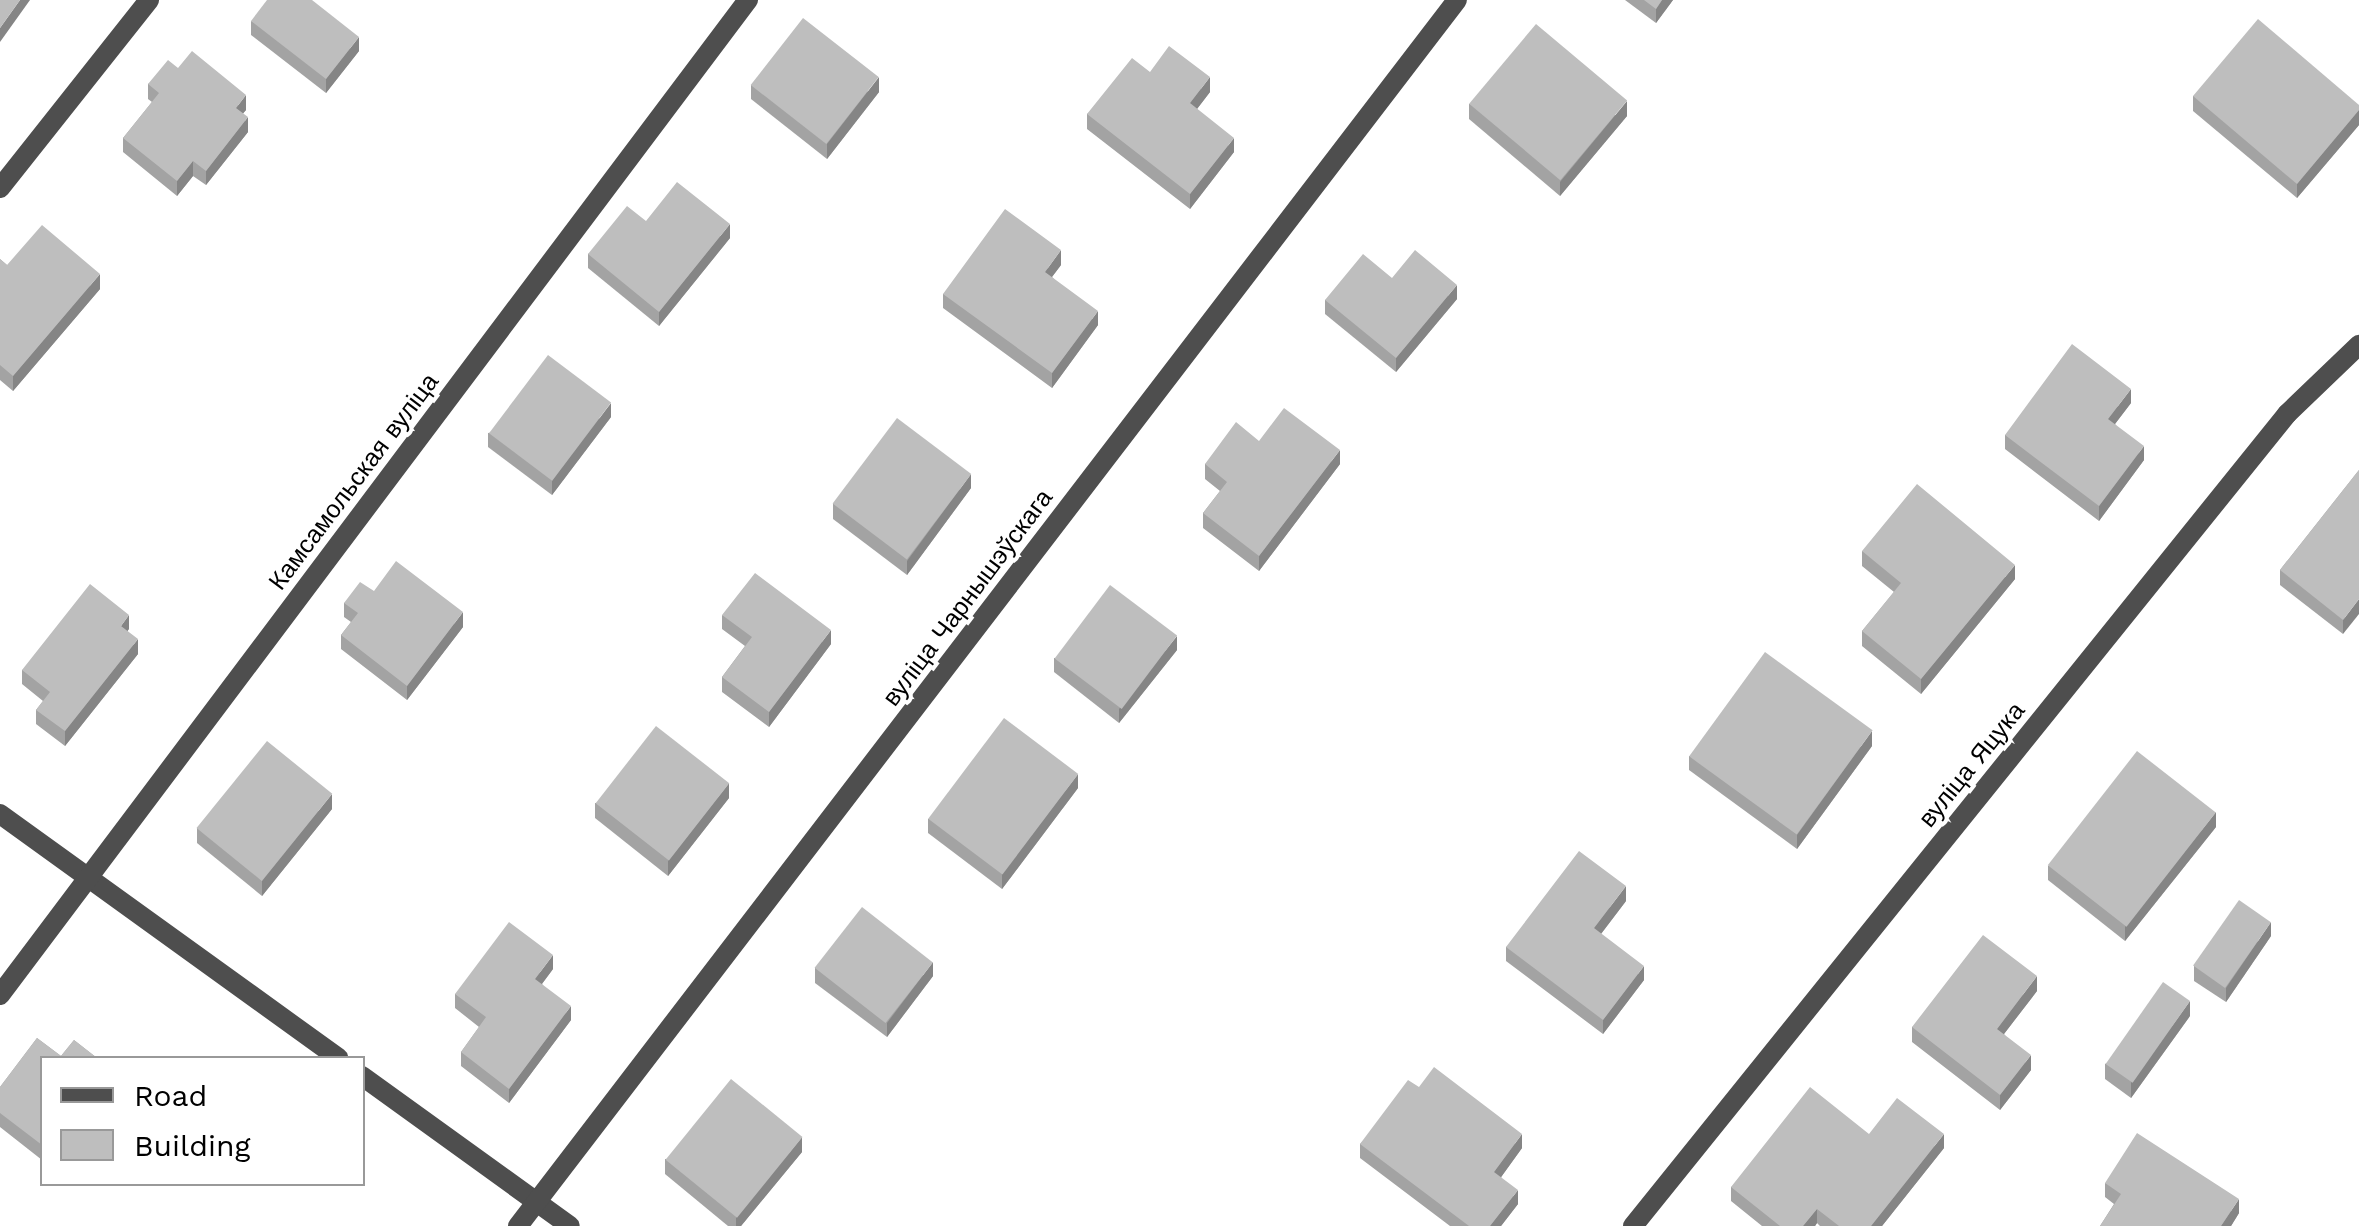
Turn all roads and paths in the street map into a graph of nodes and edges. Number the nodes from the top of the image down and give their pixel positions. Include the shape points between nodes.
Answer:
1 (150, 0) edge
2 (748, 0) edge
3 (1457, 0) edge
4 (0, 188) edge
5 (2359, 345) edge
6 (0, 814) edge
7 (88, 877) junction
8 (0, 995) edge
9 (335, 1056) edge
10 (365, 1078) edge
11 (536, 1202) junction
12 (518, 1226) edge
13 (570, 1226) edge
14 (1633, 1226) edge

1 - 4 street
2 - 7 street, Камсамольская вуліца
3 - 11 street, вуліца Чарнышэўскага
5 - 14 street, вуліца Яцука via 2286,414
6 - 7 street
7 - 8 street, Камсамольская вуліца
7 - 9 street
10 - 11 street
11 - 12 street, вуліца Чарнышэўскага
11 - 13 street

